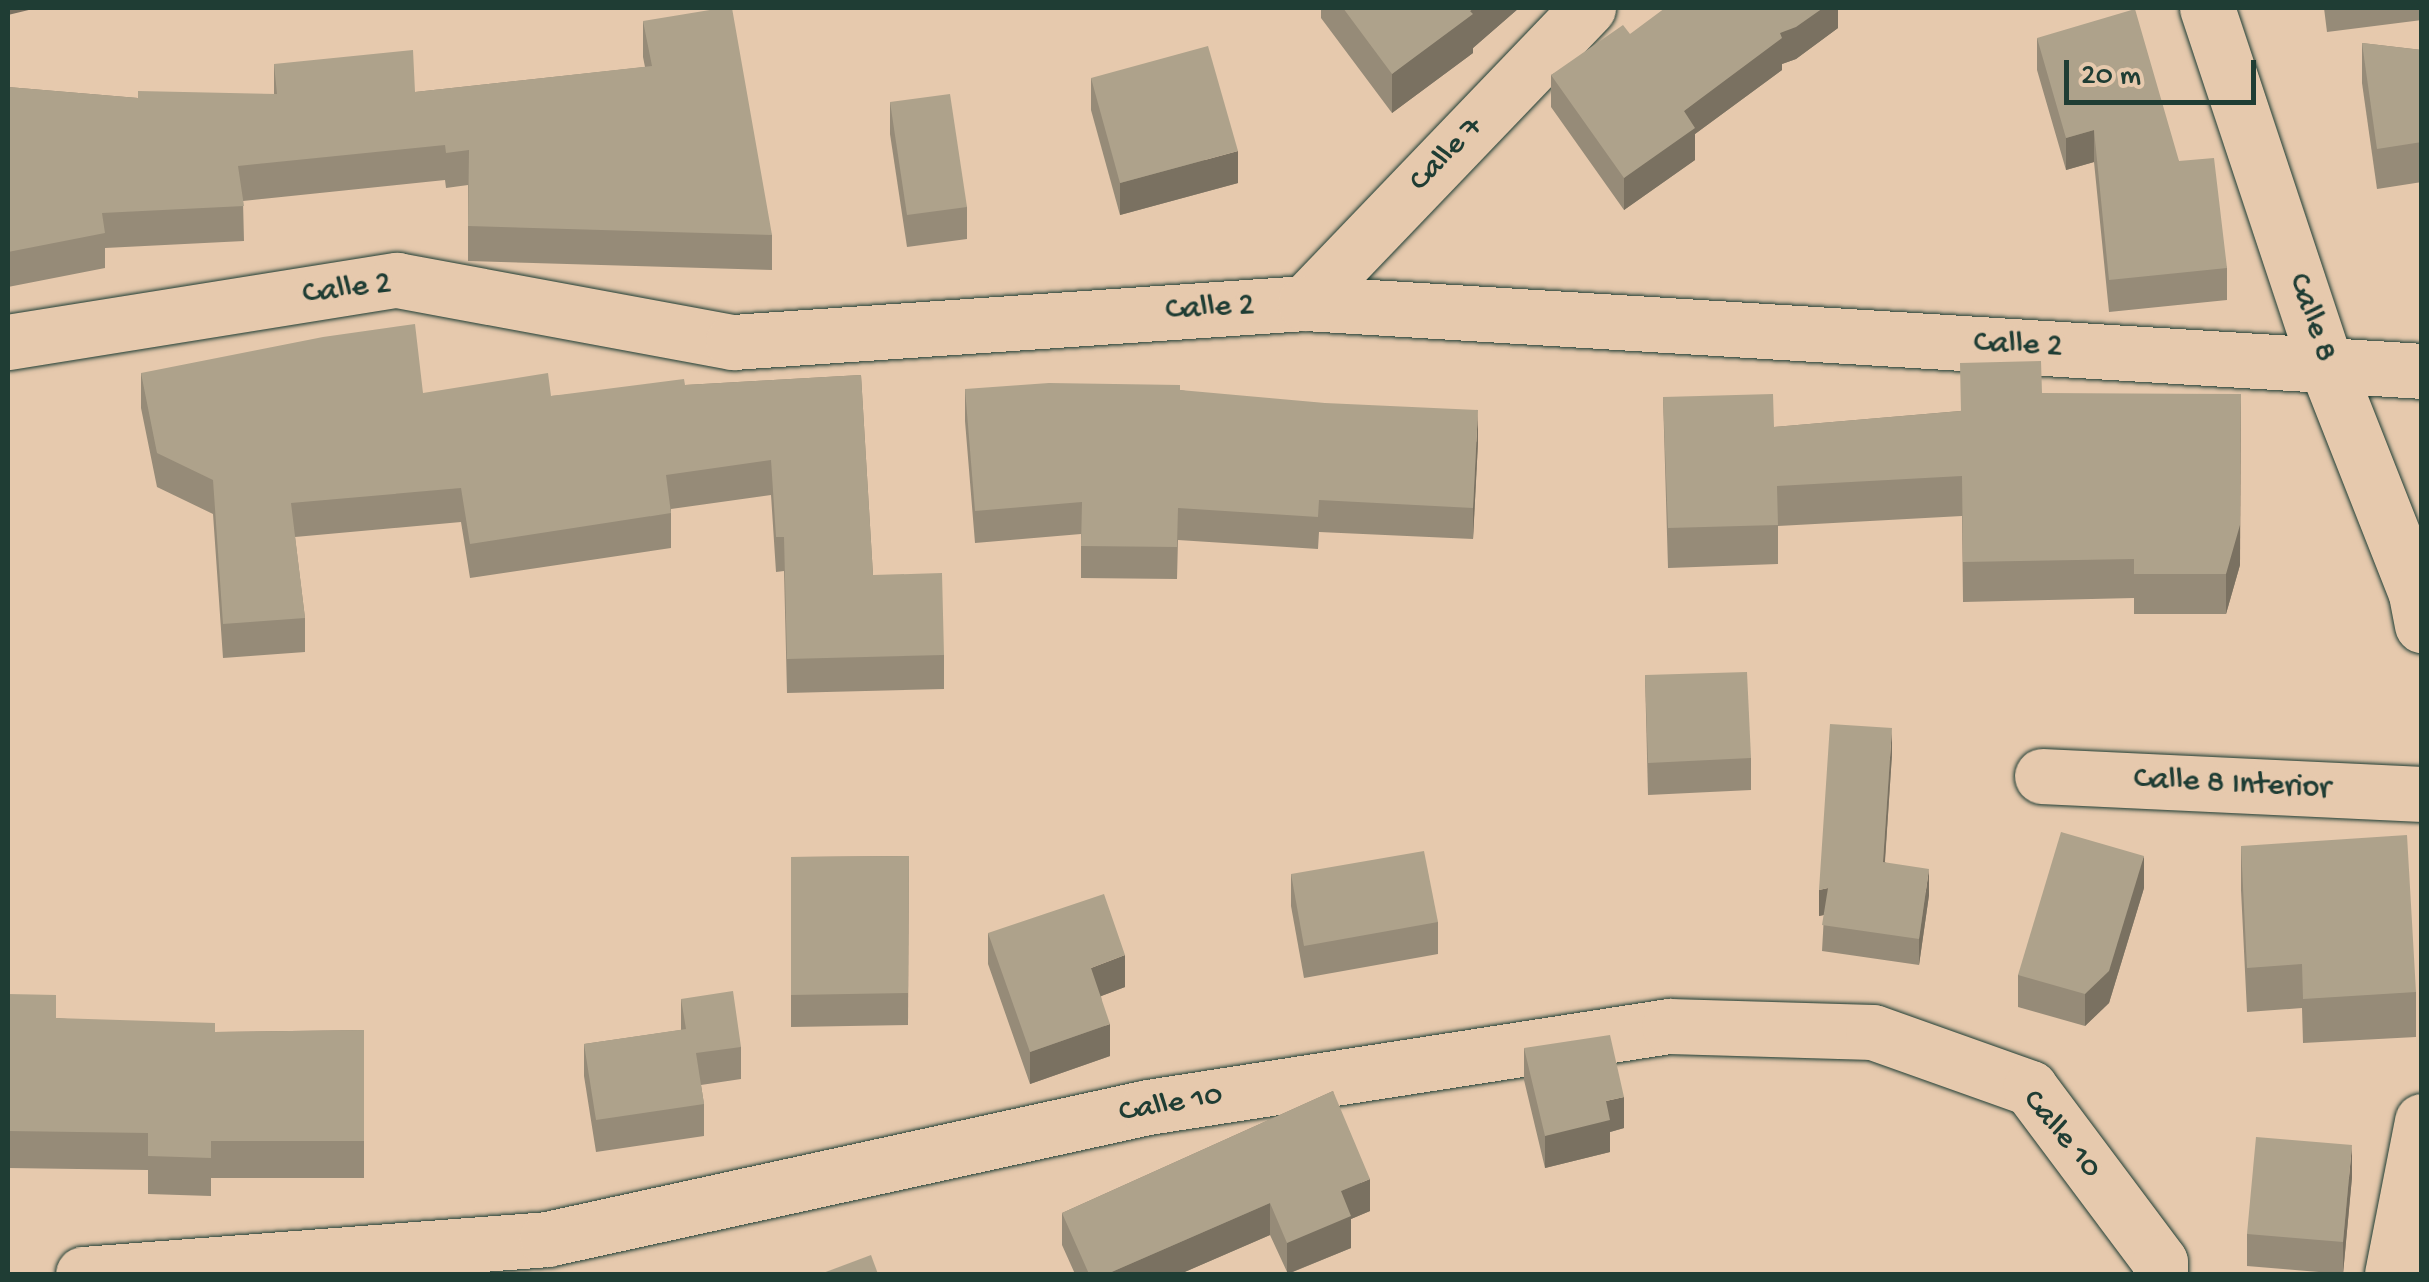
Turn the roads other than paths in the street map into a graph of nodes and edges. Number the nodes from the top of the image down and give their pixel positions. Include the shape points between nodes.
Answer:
1 (1588, 8) edge
2 (2207, 8) edge
3 (1305, 303) junction
4 (8, 342) edge
5 (2326, 364) junction
6 (2422, 371) edge
7 (2422, 625) edge
8 (2042, 776) dead end
9 (2422, 794) edge
10 (2422, 1121) edge
11 (82, 1274) edge
12 (2160, 1274) edge
13 (2392, 1274) edge

1 - 3 street, Calle 7
2 - 5 street, Calle 8
3 - 4 street, Calle 2 via 733,342 397,280
3 - 5 street, Calle 2
5 - 6 street, Calle 2
5 - 7 street, Calle 8 via 2416,594
8 - 9 street, Calle 8 Interior
10 - 13 street
11 - 12 street, Calle 10 via 547,1239 1148,1107 1669,1026 1872,1032 2030,1088 2160,1262

